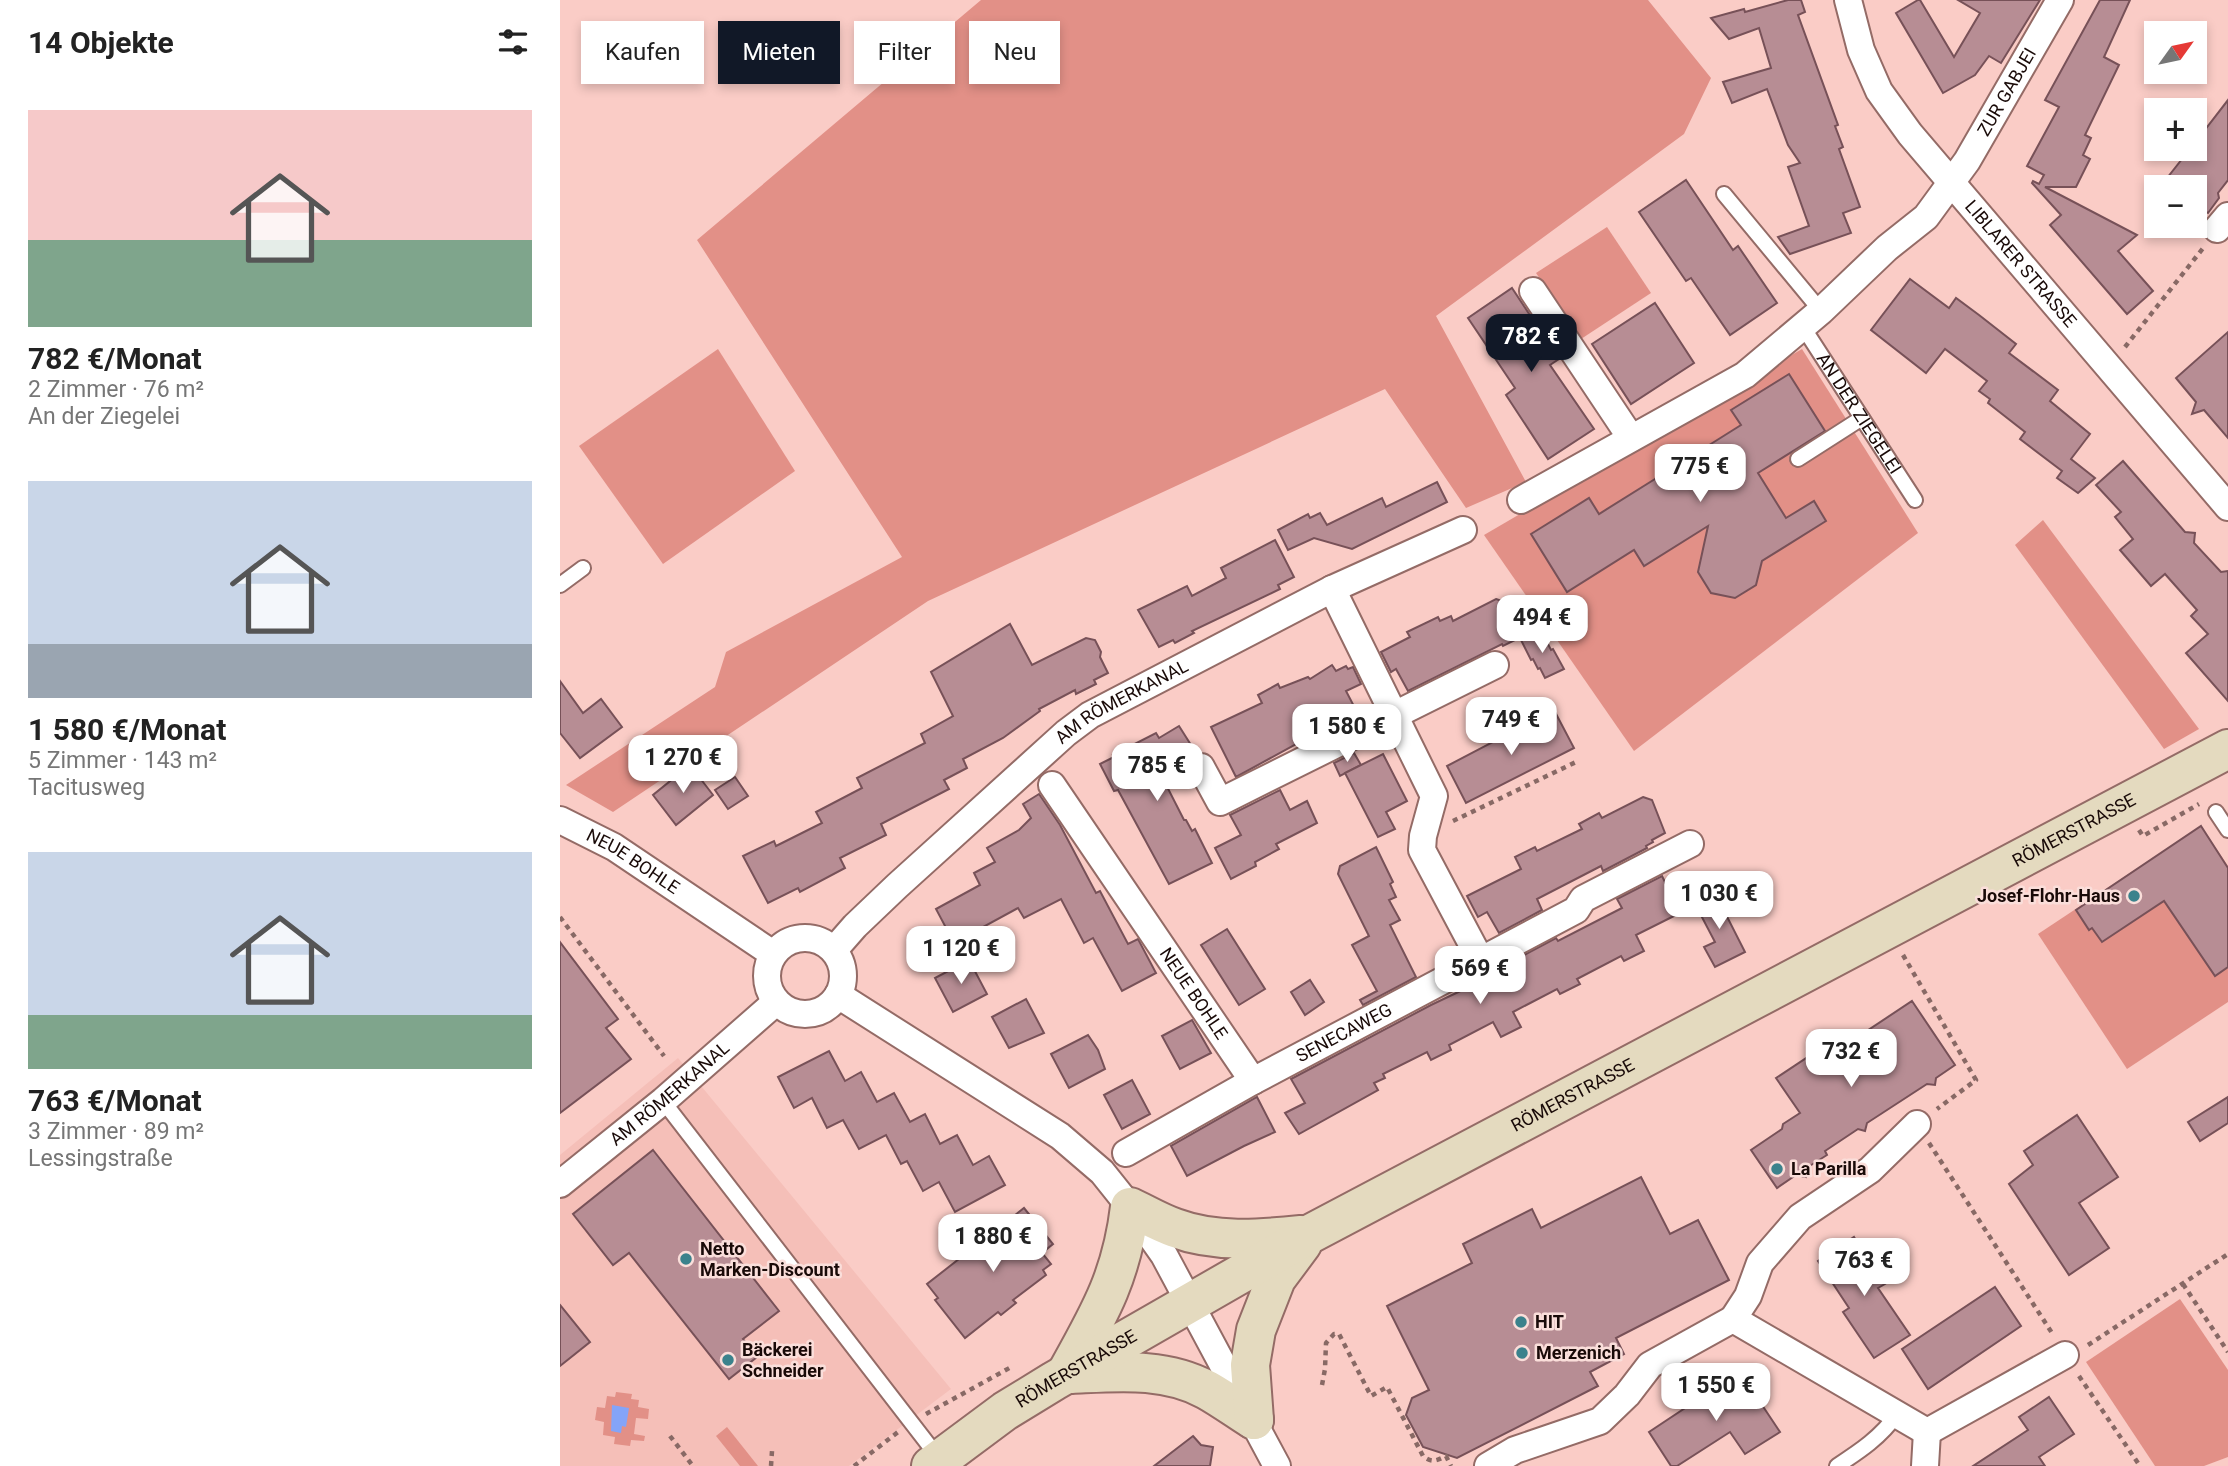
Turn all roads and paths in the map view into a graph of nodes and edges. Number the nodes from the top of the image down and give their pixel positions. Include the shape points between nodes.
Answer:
1 (1848, 0) edge
2 (2060, 0) edge
3 (1951, 185) junction
4 (1724, 194) dead end
5 (2223, 223) edge
6 (1533, 291) dead end
7 (1812, 319) junction
8 (2109, 368) junction
9 (1862, 418) junction
10 (1632, 438) junction
11 (1798, 458) dead end
12 (1521, 500) dead end
13 (1915, 500) dead end
14 (2228, 507) edge
15 (1462, 530) dead end
16 (583, 568) dead end
17 (560, 585) edge
18 (1332, 589) junction
19 (1495, 665) dead end
20 (1395, 715) junction
21 (2228, 749) edge
22 (1576, 762) dead end
23 (1201, 767) dead end
24 (1052, 785) dead end
25 (2216, 811) dead end
26 (560, 820) edge
27 (2228, 830) edge
28 (1423, 836) junction
29 (1690, 844) dead end
30 (560, 917) edge
31 (1888, 930) junction
32 (834, 950) junction
33 (774, 954) junction
34 (1481, 961) junction
35 (838, 995) junction
36 (776, 1002) junction
37 (664, 1056) dead end
38 (1253, 1081) junction
39 (663, 1101) junction
40 (1917, 1124) junction
41 (1126, 1153) dead end
42 (560, 1184) edge
43 (1130, 1207) junction
44 (1310, 1234) junction
45 (2228, 1254) edge
46 (2183, 1284) junction
47 (1190, 1303) junction
48 (1733, 1320) junction
49 (2228, 1352) edge
50 (2065, 1355) junction
51 (1060, 1378) junction
52 (1322, 1385) dead end
53 (1897, 1414) junction
54 (1254, 1420) junction
55 (912, 1422) junction
56 (1927, 1432) junction
57 (670, 1436) dead end
58 (772, 1451) dead end
59 (935, 1463) edge
60 (693, 1466) edge
61 (771, 1466) edge
62 (854, 1466) edge
63 (1277, 1466) edge
64 (1451, 1466) edge
65 (1488, 1466) edge
66 (1837, 1466) edge
67 (1925, 1466) edge
68 (2140, 1466) edge

1 - 3 street, LIBLARER STRASSE via 1861,50 1879,91
2 - 3 street, ZUR GABJEI
3 - 7 street via 1926,217
3 - 8 street, LIBLARER STRASSE
4 - 7 lane, AN DER ZIEGELEI
5 - 8 path
6 - 10 street
7 - 9 lane, AN DER ZIEGELEI
7 - 10 street via 1745,375
8 - 14 street, LIBLARER STRASSE
9 - 11 lane
9 - 13 lane, AN DER ZIEGELEI
10 - 12 street
15 - 18 street, AM RÖMERKANAL
16 - 17 lane
18 - 20 street
18 - 32 street, AM RÖMERKANAL via 1090,715 907,877
19 - 20 street
20 - 23 street via 1220,802
20 - 28 street via 1434,796
21 - 31 main road, RÖMERSTRASSE
22 - 28 path
24 - 38 street, NEUE BOHLE
25 - 27 lane
26 - 33 street, NEUE BOHLE via 614,847
28 - 34 street via 1422,850
29 - 34 street, SENECAWEG via 1583,899 1576,910
30 - 37 path
31 - 40 path via 1976,1080
31 - 44 main road, RÖMERSTRASSE
32 - 33 street via 803,937 781,945
32 - 35 street via 843,977
33 - 36 street via 766,978
34 - 38 street, SENECAWEG
35 - 36 street via 831,1004 809,1014 797,1014
35 - 43 street via 1060,1136 1102,1172
36 - 39 street, AM RÖMERKANAL
38 - 41 street
39 - 42 street, AM RÖMERKANAL
39 - 55 lane
40 - 48 street via 1870,1170 1800,1217 1760,1263
40 - 50 path
43 - 44 main road via 1175,1228 1214,1237
43 - 47 street
43 - 51 main road via 1126,1242 1111,1290
44 - 47 main road, RÖMERSTRASSE
44 - 54 main road via 1276,1279 1256,1330 1251,1364
45 - 46 path
46 - 49 path
46 - 50 path via 2096,1342
47 - 51 main road, RÖMERSTRASSE
47 - 54 street
48 - 53 street
48 - 65 street via 1650,1364 1600,1420 1515,1450
50 - 56 street
50 - 68 path
51 - 54 main road via 1130,1371 1160,1374 1205,1389
51 - 55 path via 1013,1366
51 - 59 main road, RÖMERSTRASSE via 1005,1411
52 - 64 path via 1326,1343 1339,1334 1371,1396 1387,1387 1423,1456 1435,1462 1446,1456
53 - 56 street
53 - 66 lane via 1871,1443
54 - 63 street
55 - 59 lane
55 - 62 path
56 - 67 street
57 - 60 path
58 - 61 path

